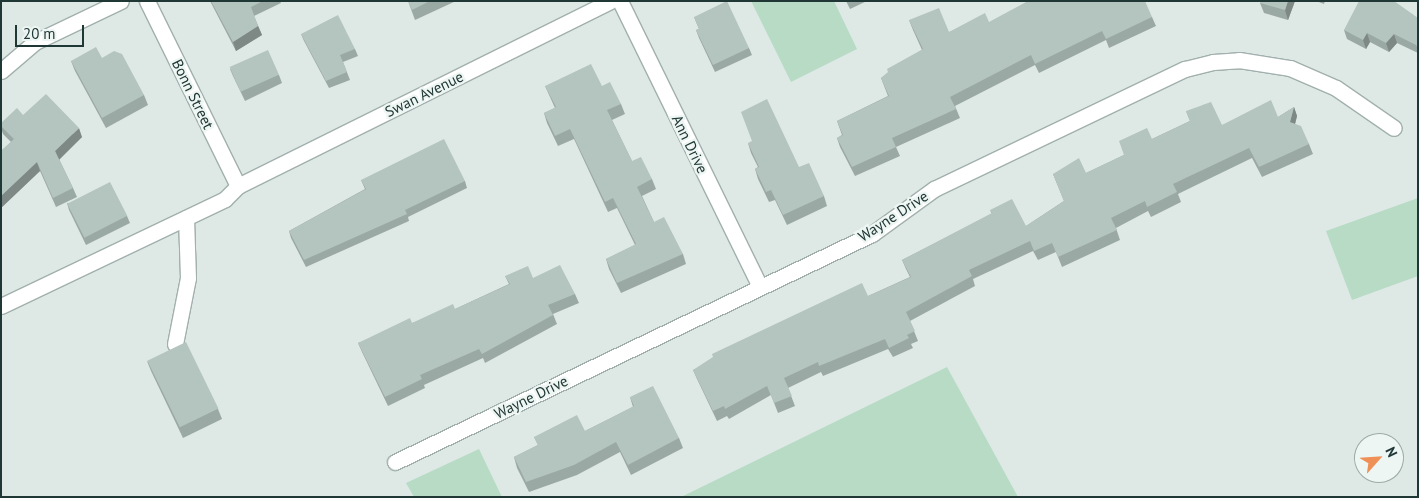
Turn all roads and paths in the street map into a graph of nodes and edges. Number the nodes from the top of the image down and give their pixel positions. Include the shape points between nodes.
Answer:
1 (121, 1) edge
2 (147, 1) edge
3 (610, 1) edge
4 (620, 1) edge
5 (1, 72) edge
6 (1394, 128) dead end
7 (238, 186) junction
8 (186, 218) junction
9 (760, 287) junction
10 (1, 306) edge
11 (176, 344) dead end
12 (395, 462) dead end

1 - 5 street via 35,42
2 - 7 street, Bonn Street
3 - 7 street, Swan Avenue
4 - 9 street, Ann Drive
6 - 9 street, Wayne Drive via 1336,88 1290,68 1267,62 1212,62 1148,85 934,189 872,234
7 - 8 street, Swan Avenue via 225,200
8 - 10 street, Swan Avenue
8 - 11 street via 188,278
9 - 12 street, Wayne Drive

